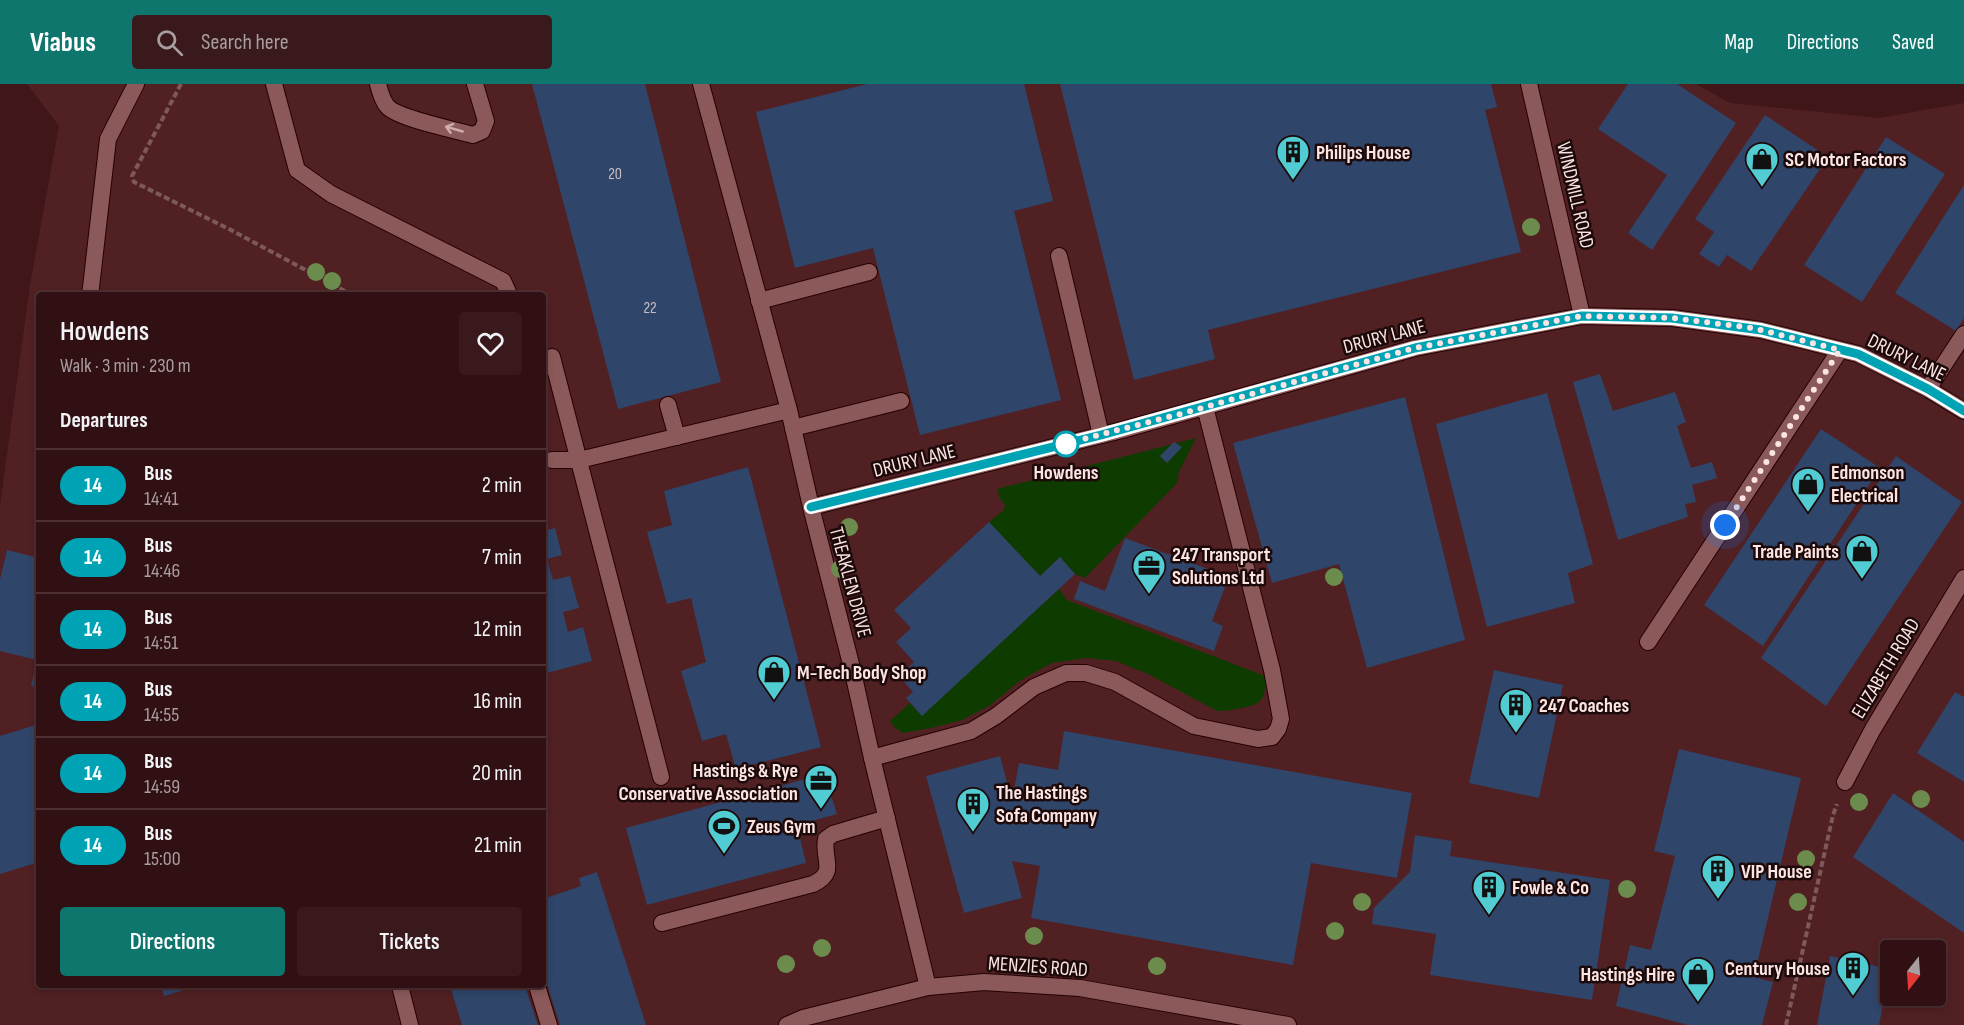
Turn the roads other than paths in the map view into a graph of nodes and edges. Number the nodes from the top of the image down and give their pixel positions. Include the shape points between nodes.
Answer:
1 (136, 84) edge
2 (274, 84) edge
3 (378, 84) edge
4 (475, 84) edge
5 (701, 84) edge
6 (1529, 84) edge
7 (1059, 256) dead end
8 (869, 272) dead end
9 (90, 292) edge
10 (508, 292) edge
11 (759, 301) junction
12 (1582, 316) junction
13 (1964, 334) edge
14 (1840, 350) junction
15 (552, 357) dead end
16 (1928, 389) junction
17 (901, 400) dead end
18 (668, 405) dead end
19 (1205, 407) junction
20 (789, 410) junction
21 (1964, 411) edge
22 (793, 428) junction
23 (1101, 435) junction
24 (677, 437) junction
25 (552, 460) dead end
26 (579, 460) junction
27 (811, 507) junction
28 (1964, 578) edge
29 (1648, 642) dead end
30 (872, 758) junction
31 (661, 777) dead end
32 (1845, 782) road end
33 (887, 818) junction
34 (662, 923) dead end
35 (928, 987) junction
36 (400, 988) edge
37 (538, 988) edge
38 (410, 1025) edge
39 (549, 1025) edge
40 (787, 1025) edge
41 (1288, 1025) edge

1 - 9 street via 108,139
2 - 10 street via 297,170 331,194 503,281
4 -> 3 street via 486,121 482,131 473,135 398,114 383,99
5 - 11 street, THEAKLEN DRIVE
6 - 12 street, WINDMILL ROAD
7 - 23 street
8 - 11 street
11 - 20 street, THEAKLEN DRIVE
12 - 14 street, DRURY LANE via 1672,318 1753,328
12 - 19 street, DRURY LANE via 1415,348
13 - 16 street
14 - 16 street, DRURY LANE via 1858,354
14 - 29 street
15 - 26 street
16 - 21 street, DRURY LANE
17 - 22 street
18 - 24 street
19 - 23 street, DRURY LANE
19 - 30 street via 1272,670 1281,719 1272,737 1258,739 1194,726 1115,682 1086,673 1066,673 1034,687 971,731
20 - 22 street, THEAKLEN DRIVE
20 - 24 street
22 - 27 street, THEAKLEN DRIVE
23 - 27 street, DRURY LANE
24 - 26 street
25 - 26 street
26 - 31 street
27 - 30 street, THEAKLEN DRIVE
28 - 32 street, ELIZABETH ROAD
30 - 33 street, THEAKLEN DRIVE
33 - 34 street via 826,839 828,863 822,879
33 - 35 street, THEAKLEN DRIVE
35 - 40 street, MENZIES ROAD
35 - 41 street, MENZIES ROAD via 984,982 1080,988
36 - 38 street
37 - 39 street

